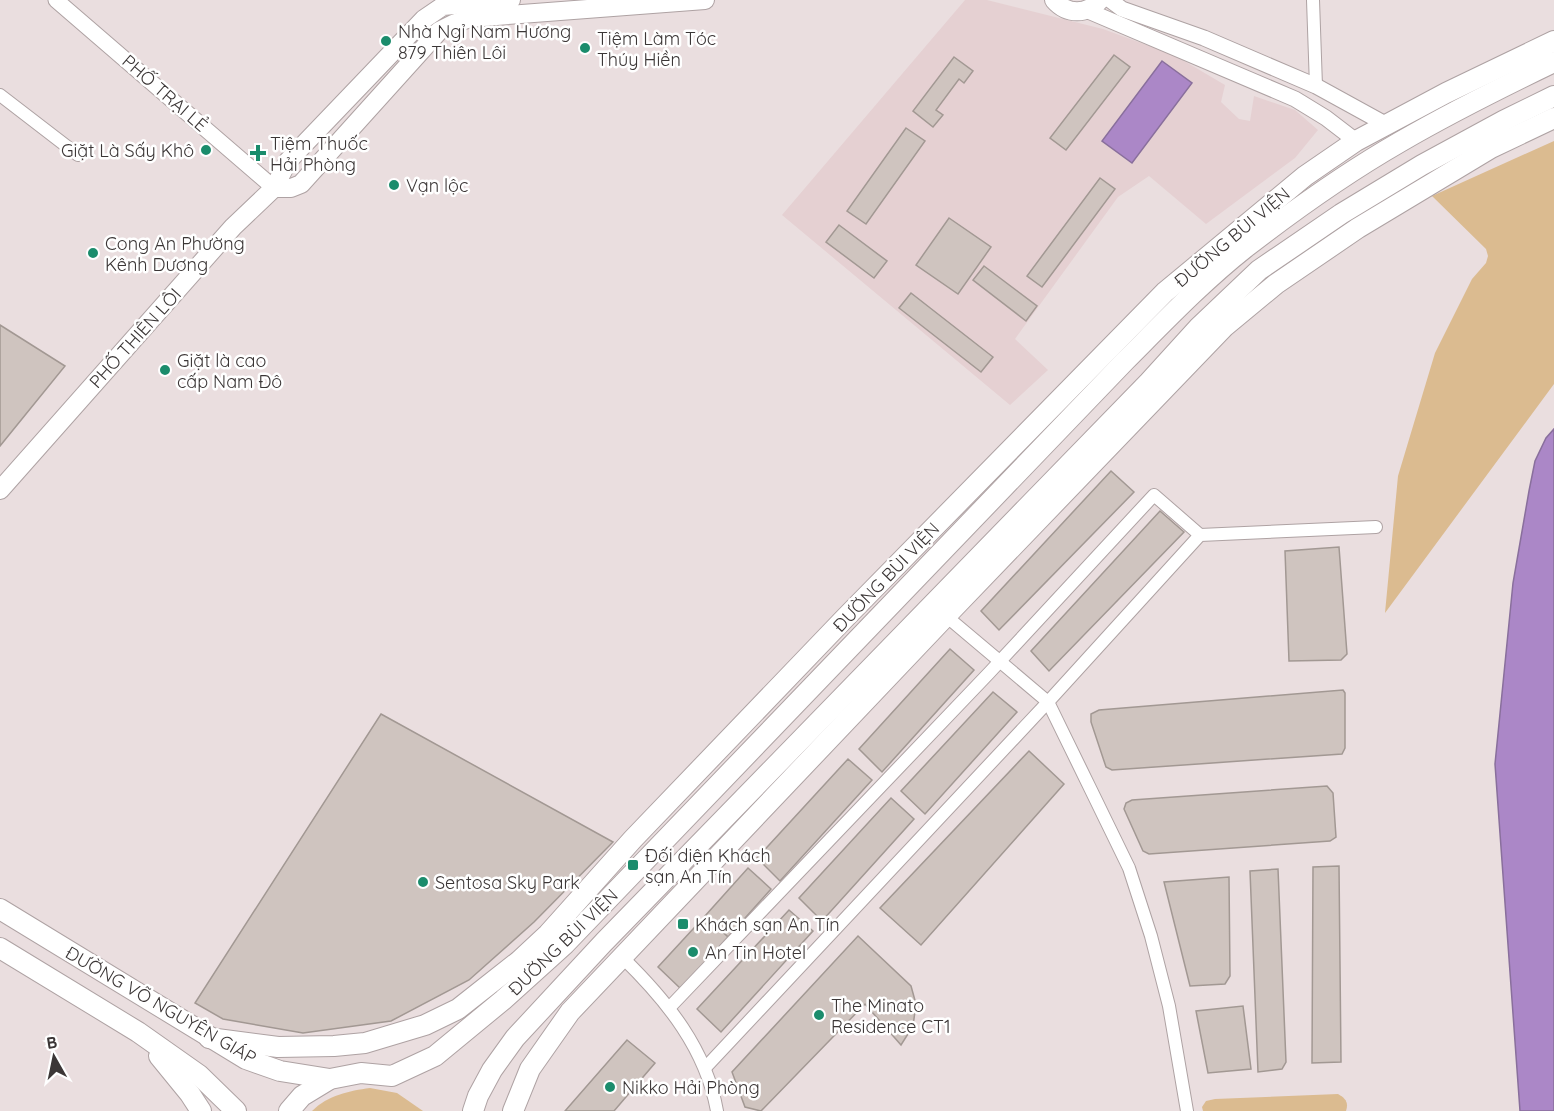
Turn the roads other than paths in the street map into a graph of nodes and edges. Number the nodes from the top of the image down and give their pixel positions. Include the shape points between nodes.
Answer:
1 (56, 0) edge
2 (511, 0) edge
3 (705, 0) edge
4 (1054, 0) edge
5 (1110, 0) edge
6 (1313, 0) edge
7 (443, 3) edge
8 (1093, 5) edge
9 (453, 24) junction
10 (1554, 41) edge
11 (1554, 62) edge
12 (1316, 86) junction
13 (0, 95) edge
14 (1554, 96) edge
15 (1554, 118) edge
16 (1387, 125) junction
17 (1356, 141) junction
18 (78, 155) dead end
19 (274, 188) junction
20 (1341, 214) junction
21 (1358, 228) junction
22 (1125, 361) junction
23 (1149, 382) junction
24 (0, 490) edge
25 (1376, 527) dead end
26 (1200, 535) junction
27 (939, 610) junction
28 (1000, 660) junction
29 (1048, 702) junction
30 (0, 909) edge
31 (548, 934) junction
32 (604, 942) junction
33 (566, 944) junction
34 (0, 948) edge
35 (623, 958) junction
36 (669, 1008) junction
37 (138, 1032) junction
38 (209, 1038) junction
39 (705, 1068) junction
40 (330, 1079) junction
41 (201, 1111) edge
42 (236, 1111) edge
43 (289, 1111) edge
44 (473, 1111) edge
45 (513, 1111) edge
46 (717, 1111) edge
47 (1187, 1111) edge

1 - 19 street, PHỐ TRẠI LẺ
2 - 7 main road
3 - 9 main road via 470,18
4 - 8 main road via 1066,10 1076,12
5 - 12 street via 1122,9 1204,38
6 - 12 street
7 - 9 main road
7 - 19 main road, PHỐ THIÊN LÔI via 288,161
8 - 17 street via 1294,99
9 - 19 main road via 439,32 301,184
10 - 16 main road, ĐƯỜNG BÙI VIỆN
11 - 22 main road, ĐƯỜNG BÙI VIỆN via 1399,142 1324,190 1244,250
12 - 16 street
13 - 18 street
14 - 20 main road, ĐƯỜNG BÙI VIỆN via 1422,165
15 - 21 main road, ĐƯỜNG BÙI VIỆN via 1491,148
16 - 17 main road, ĐƯỜNG BÙI VIỆN
17 - 31 main road, ĐƯỜNG BÙI VIỆN via 1305,176 1165,292 821,643 633,839
19 - 24 main road, PHỐ THIÊN LÔI via 233,227
20 - 21 main road
20 - 23 main road, ĐƯỜNG BÙI VIỆN via 1259,270
21 - 27 main road, ĐƯỜNG BÙI VIỆN via 1276,284 1224,327
22 - 23 main road
22 - 33 main road, ĐƯỜNG BÙI VIỆN
23 - 27 main road, ĐƯỜNG BÙI VIỆN
25 - 26 street
26 - 28 street via 1154,495
26 - 29 street
27 - 28 street
27 - 32 main road, ĐƯỜNG BÙI VIỆN
27 - 35 main road, ĐƯỜNG BÙI VIỆN
28 - 29 street
28 - 36 street
29 - 39 street
29 - 47 street via 1128,868 1169,1006
30 - 38 main road, ĐƯỜNG VÕ NGUYÊN GIÁP
31 - 33 main road
31 - 38 main road, ĐƯỜNG BÙI VIỆN via 458,1009 394,1035 365,1043 306,1047
32 - 35 main road
32 - 44 main road, ĐƯỜNG BÙI VIỆN via 515,1038 477,1096
33 - 40 main road, ĐƯỜNG BÙI VIỆN via 435,1056 392,1076 361,1073
34 - 37 main road, ĐƯỜNG VÕ NGUYÊN GIÁP
35 - 36 street
35 - 45 main road, ĐƯỜNG BÙI VIỆN via 570,1012 530,1069
36 - 39 street
37 - 41 main road via 169,1066
37 - 42 main road, ĐƯỜNG VÕ NGUYÊN GIÁP via 199,1075
38 - 40 main road, ĐƯỜNG VÕ NGUYÊN GIÁP via 246,1059 280,1071
39 - 46 street
40 - 43 main road via 302,1096

